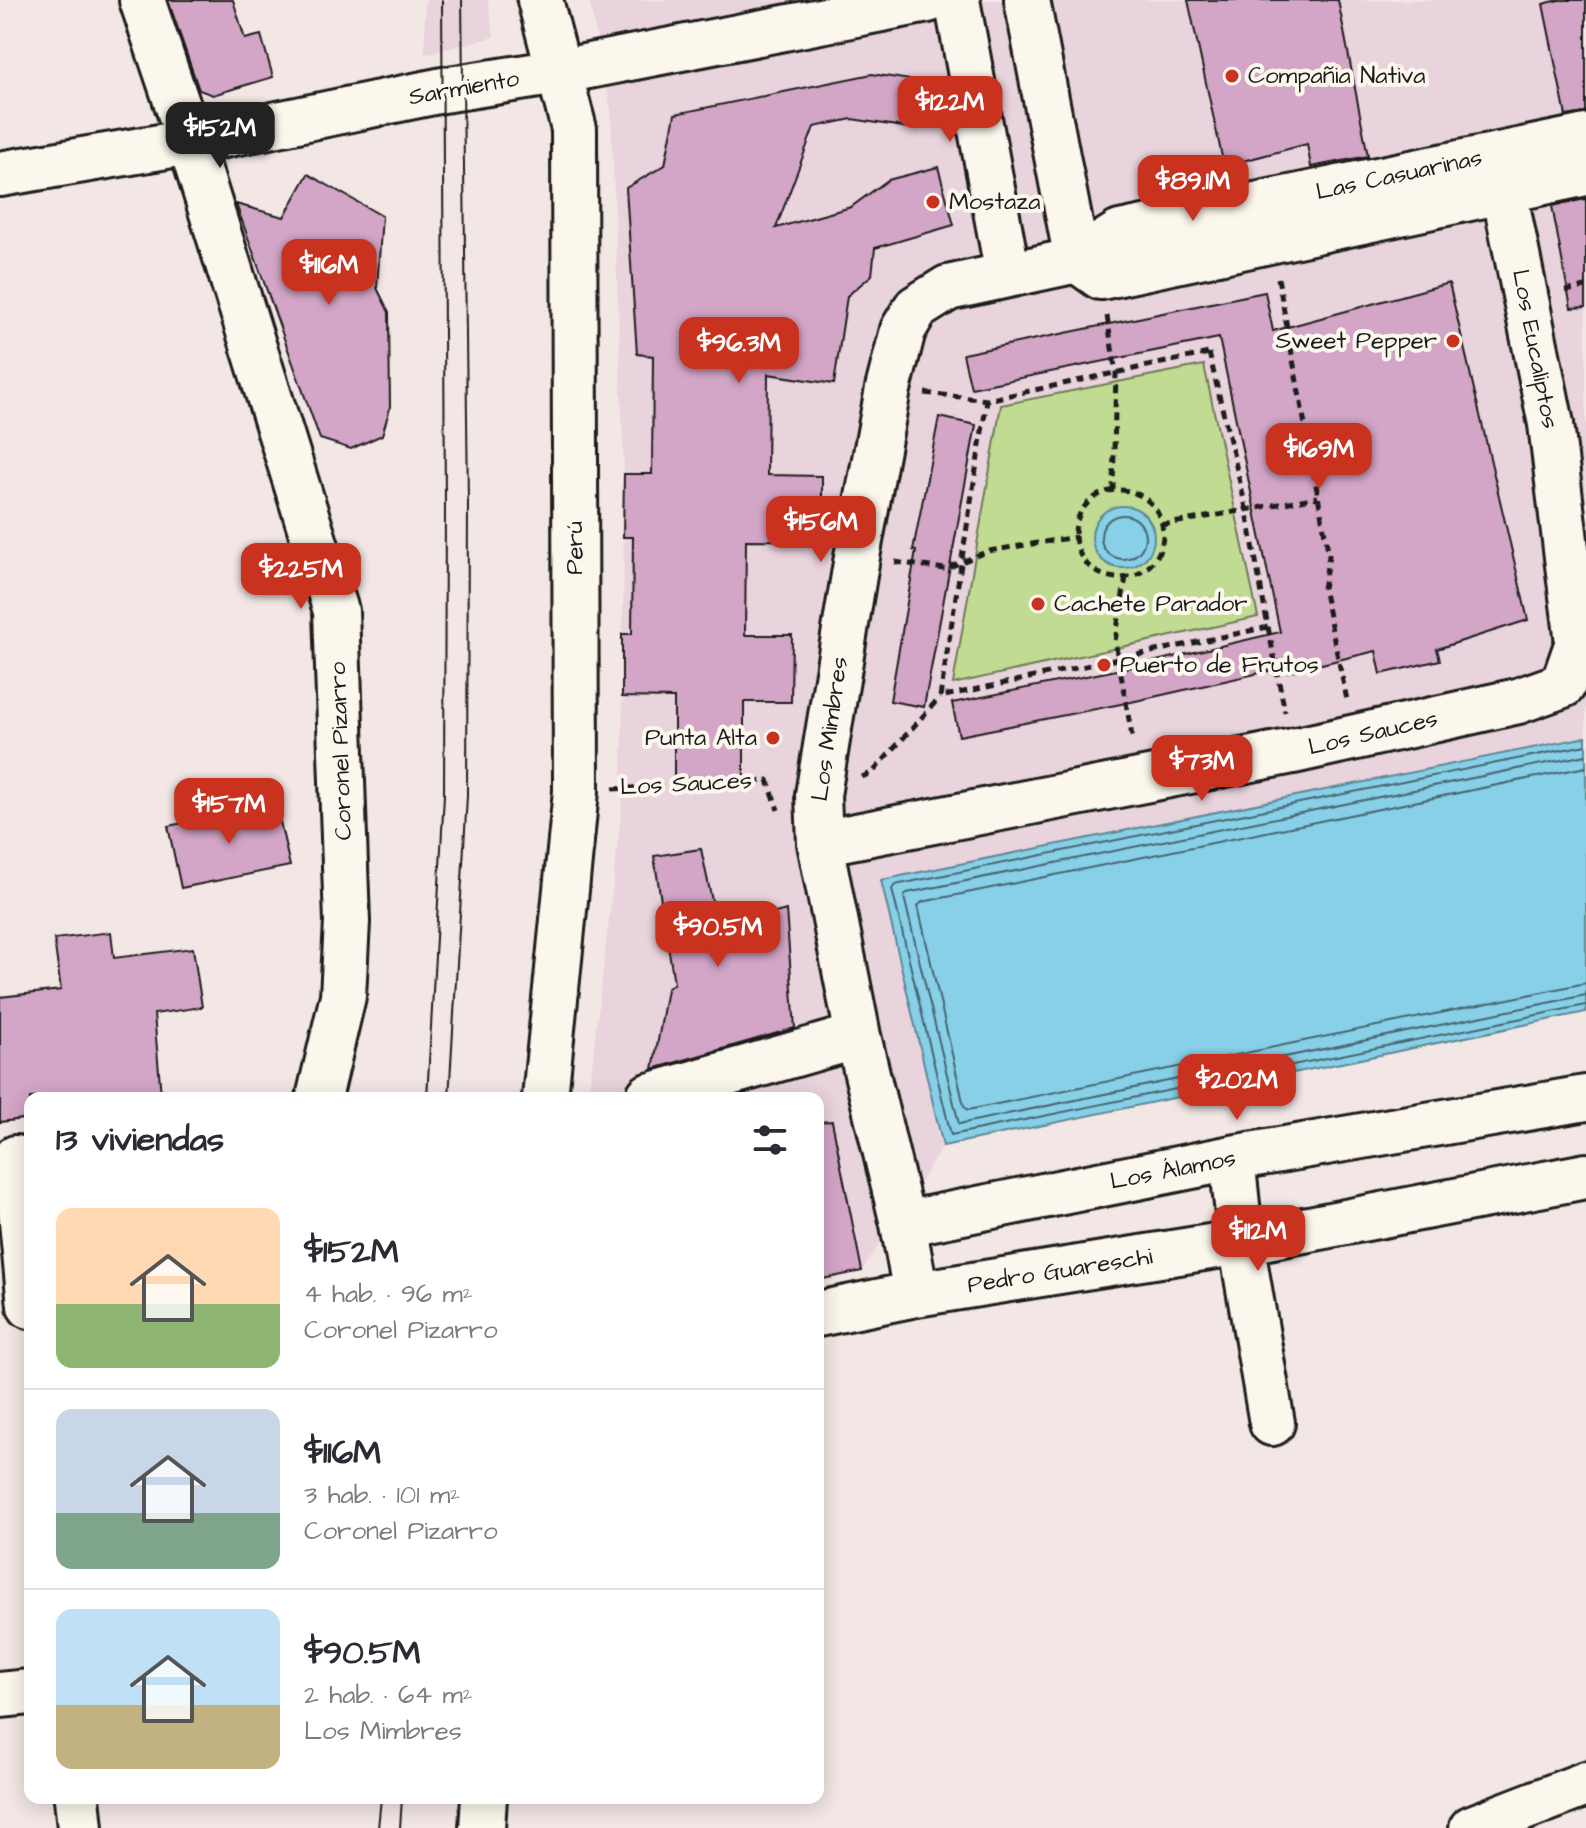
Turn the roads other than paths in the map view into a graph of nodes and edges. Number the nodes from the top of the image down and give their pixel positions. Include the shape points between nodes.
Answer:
1 (142, 0) edge
2 (540, 0) edge
3 (928, 0) edge
4 (957, 0) edge
5 (1027, 0) edge
6 (558, 72) junction
7 (1586, 137) edge
8 (190, 142) junction
9 (1500, 172) junction
10 (1586, 173) edge
11 (0, 174) edge
12 (1089, 269) junction
13 (1008, 275) junction
14 (916, 308) joint
15 (1574, 696) edge
16 (820, 843) junction
17 (858, 1036) junction
18 (320, 1092) edge
19 (546, 1092) edge
20 (663, 1092) edge
21 (1586, 1098) edge
22 (15, 1158) edge
23 (1232, 1158) junction
24 (1586, 1176) edge
25 (903, 1224) junction
26 (1241, 1242) junction
27 (24, 1247) edge
28 (916, 1294) junction
29 (824, 1313) edge
30 (1272, 1423) dead end
31 (24, 1693) edge
32 (0, 1695) edge
33 (1586, 1784) edge
34 (78, 1804) edge
35 (484, 1804) edge
36 (80, 1828) edge
37 (482, 1828) edge
38 (1472, 1828) edge

1 - 8 street, Coronel Pizarro
2 - 6 street, Perú
3 - 6 street, Sarmiento
4 - 13 street
5 - 12 street
6 - 8 street, Sarmiento
6 - 19 street, Perú via 574,129 576,791
7 - 9 street, Las Casuarinas
8 - 11 street, Sarmiento
8 - 18 street, Coronel Pizarro via 336,611 347,922 343,996
9 - 10 street, Las Casuarinas
9 - 12 street, Las Casuarinas via 1272,241
9 - 12 street, Las Casuarinas via 1120,233
9 - 15 street, Los Eucaliptos via 1551,424 1578,642
12 - 13 street, Las Casuarinas
13 - 14 street, Las Casuarinas via 948,288
14 - 16 street, Los Mimbres via 903,330 888,389 857,557 818,795
15 - 16 street, Los Sauces via 1518,701 1293,751
16 - 17 street, Los Mimbres
17 - 20 street
17 - 25 street, Los Mimbres
21 - 23 street, Los Álamos
22 - 27 street
23 - 25 street, Los Álamos
23 - 26 street
24 - 26 street, Pedro Guareschi
25 - 28 street, Los Mimbres
26 - 28 street, Pedro Guareschi
26 - 30 street
28 - 29 street, Pedro Guareschi
31 - 32 street
33 - 38 street
34 - 36 street
35 - 37 street

